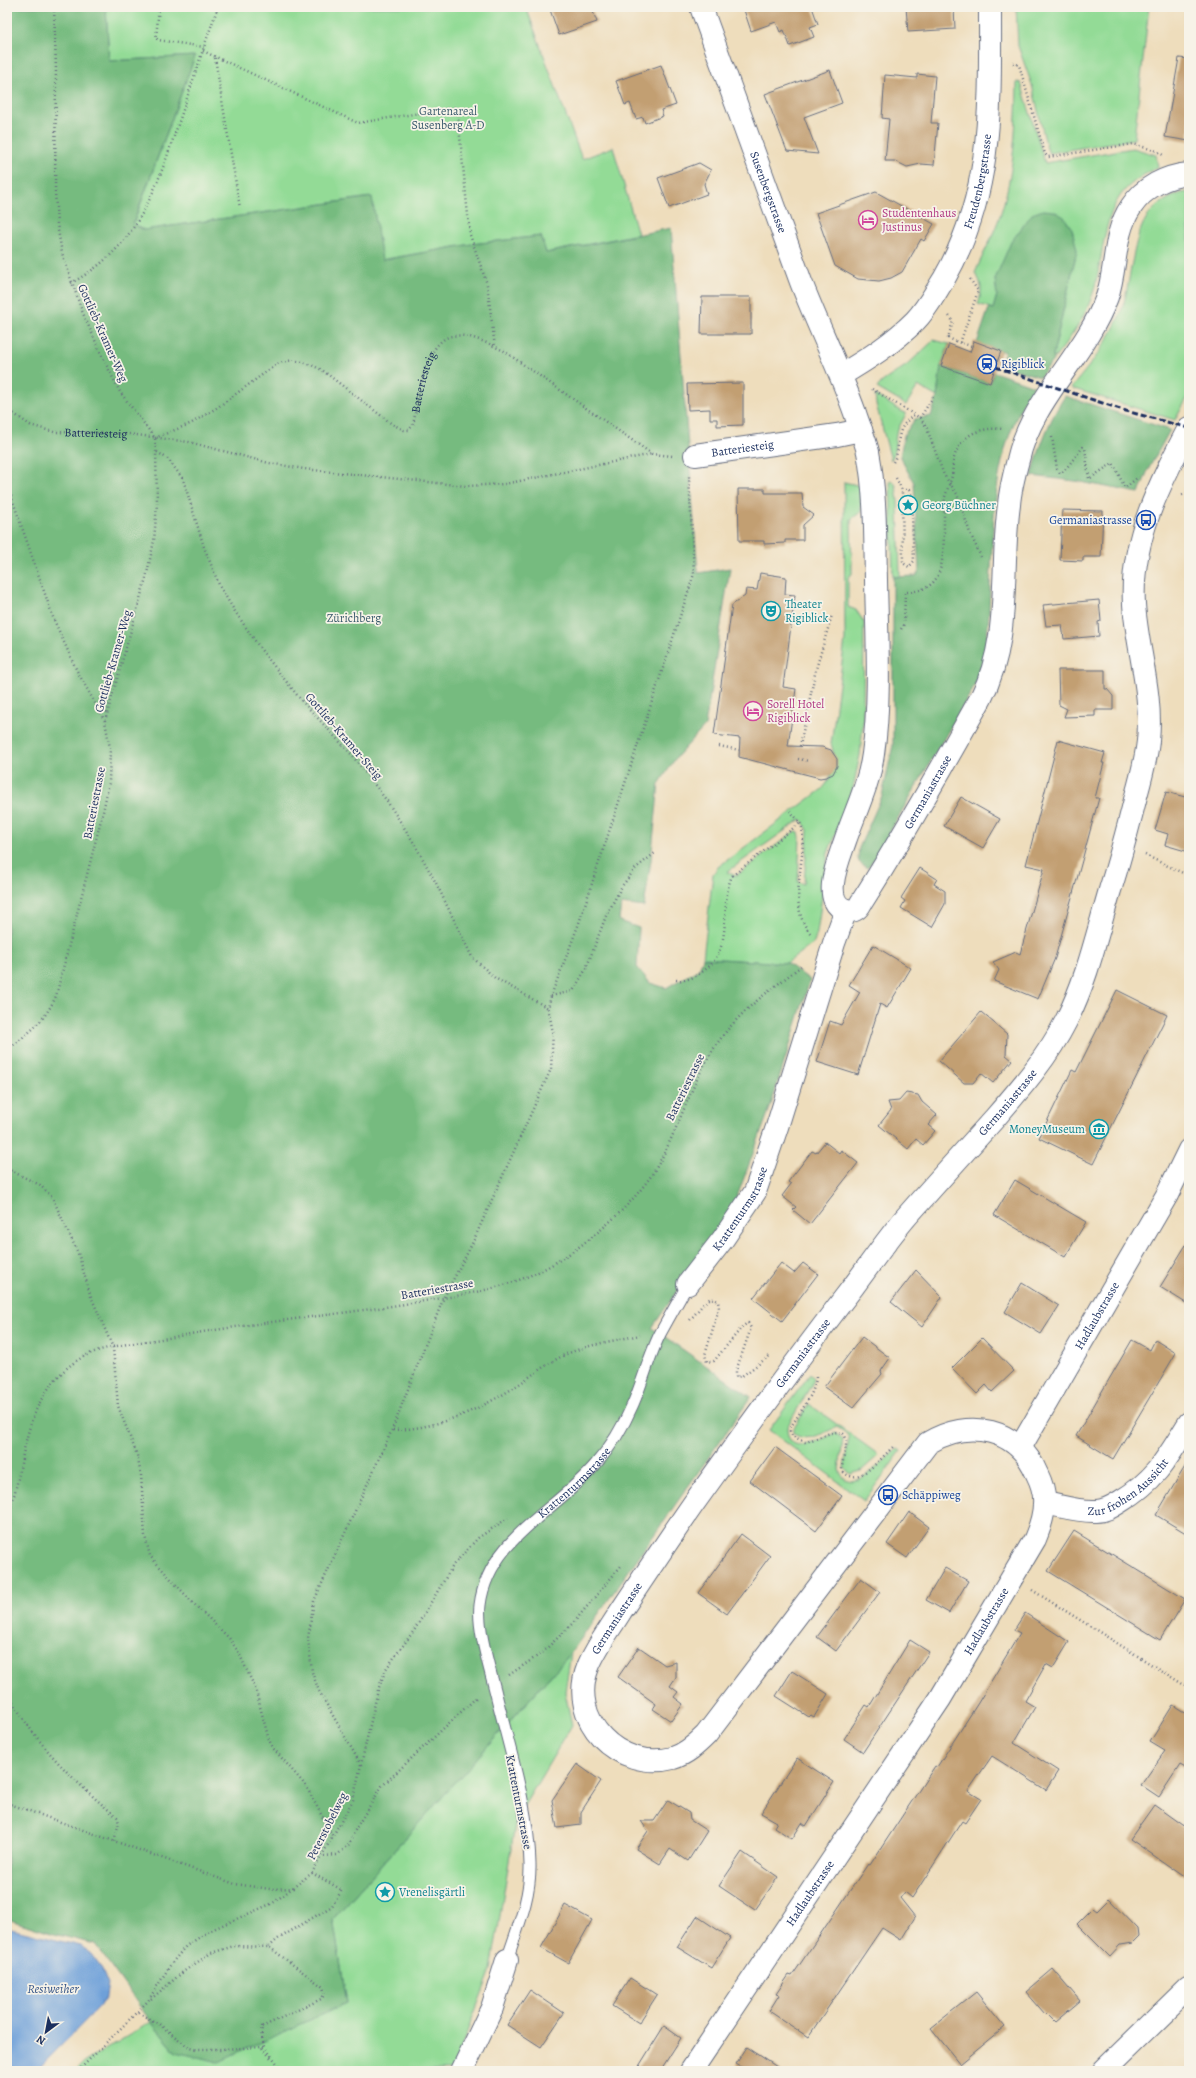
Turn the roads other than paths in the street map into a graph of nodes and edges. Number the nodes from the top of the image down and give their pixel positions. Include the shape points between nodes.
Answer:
1 (701, 7) edge
2 (990, 7) edge
3 (1189, 174) edge
4 (841, 375) junction
5 (1189, 428) edge
6 (861, 430) junction
7 (695, 455) road end
8 (846, 910) junction
9 (1189, 1150) edge
10 (688, 1284) joint
11 (1189, 1423) edge
12 (1020, 1448) junction
13 (1044, 1503) junction
14 (507, 1960) joint
15 (1189, 1987) edge
16 (462, 2071) edge
17 (691, 2071) edge
18 (1103, 2071) edge

1 - 4 street, Susenbergstrasse via 801,282
2 - 4 street, Freudenbergstrasse via 986,151 968,229 933,298 915,321 884,349
3 - 8 street, Germaniastrasse via 1177,175 1158,182 1142,193 1130,207 1122,224 1107,296 1095,324 1041,405 1018,458 1008,505 998,652 987,686 878,878 859,907 852,911
4 - 6 street
5 - 12 street, Germaniastrasse via 1159,486 1135,560 1134,606 1150,719 1145,761 1121,854 1083,981 1066,1022 1047,1054 1014,1097 904,1219 817,1333 662,1548 595,1651 586,1671 582,1694 587,1716 598,1734 618,1751 642,1760 672,1758 693,1748 706,1735 928,1444 951,1432 977,1430 998,1434
6 - 7 street, Batteriesteig
6 - 8 street via 867,451 874,500 876,718 873,754 867,782 836,868 832,891 837,904
8 - 10 street, Krattenturmstrasse via 755,1192
9 - 12 street, Hadlaubstrasse via 1167,1195
10 - 14 lane, Krattenturmstrasse via 660,1334 633,1405 612,1442 595,1466 503,1551 487,1577 480,1607 480,1622 527,1830 530,1866 525,1905
11 - 13 street, Zur frohen Aussicht via 1150,1480 1110,1508 1083,1511
12 - 13 street, Hadlaubstrasse via 1032,1463 1043,1487
13 - 17 street, Hadlaubstrasse via 1042,1521 1035,1539 940,1699
14 - 16 street, Krattenturmstrasse via 492,2008
15 - 18 street

